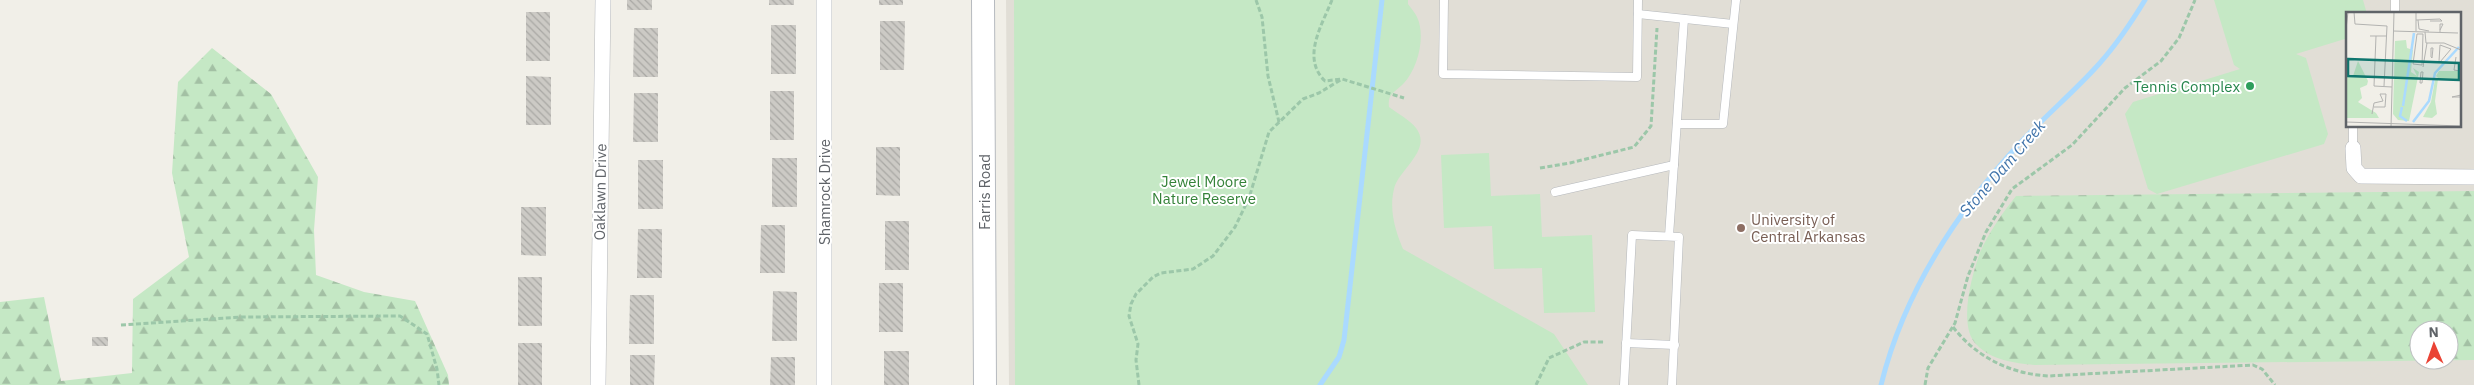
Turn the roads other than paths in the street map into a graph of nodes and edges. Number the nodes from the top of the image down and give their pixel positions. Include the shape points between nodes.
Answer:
1 (602, 0) edge
2 (824, 0) edge
3 (983, 0) edge
4 (1444, 0) edge
5 (1638, 0) edge
6 (1736, 0) edge
7 (1638, 14) junction
8 (1684, 19) junction
9 (1732, 24) junction
10 (1677, 124) junction
11 (2353, 128) edge
12 (2353, 148) joint
13 (1674, 165) junction
14 (2474, 177) edge
15 (1555, 192) dead end
16 (1669, 236) junction
17 (1626, 343) junction
18 (1675, 345) junction
19 (598, 385) edge
20 (824, 385) edge
21 (985, 385) edge
22 (1624, 385) edge
23 (1672, 385) edge

1 - 19 street, Oaklawn Drive
2 - 20 street, Shamrock Drive
3 - 21 street, Farris Road
4 - 7 lane via 1443,74 1637,77
5 - 7 lane
6 - 9 lane
7 - 8 lane
8 - 9 lane
8 - 10 lane
9 - 10 lane via 1723,124
10 - 13 lane
11 - 12 lane
12 - 14 street via 2354,168 2361,176
13 - 15 lane
13 - 16 lane
16 - 17 lane via 1632,235
16 - 18 lane via 1679,237
17 - 18 lane
17 - 22 lane
18 - 23 lane

